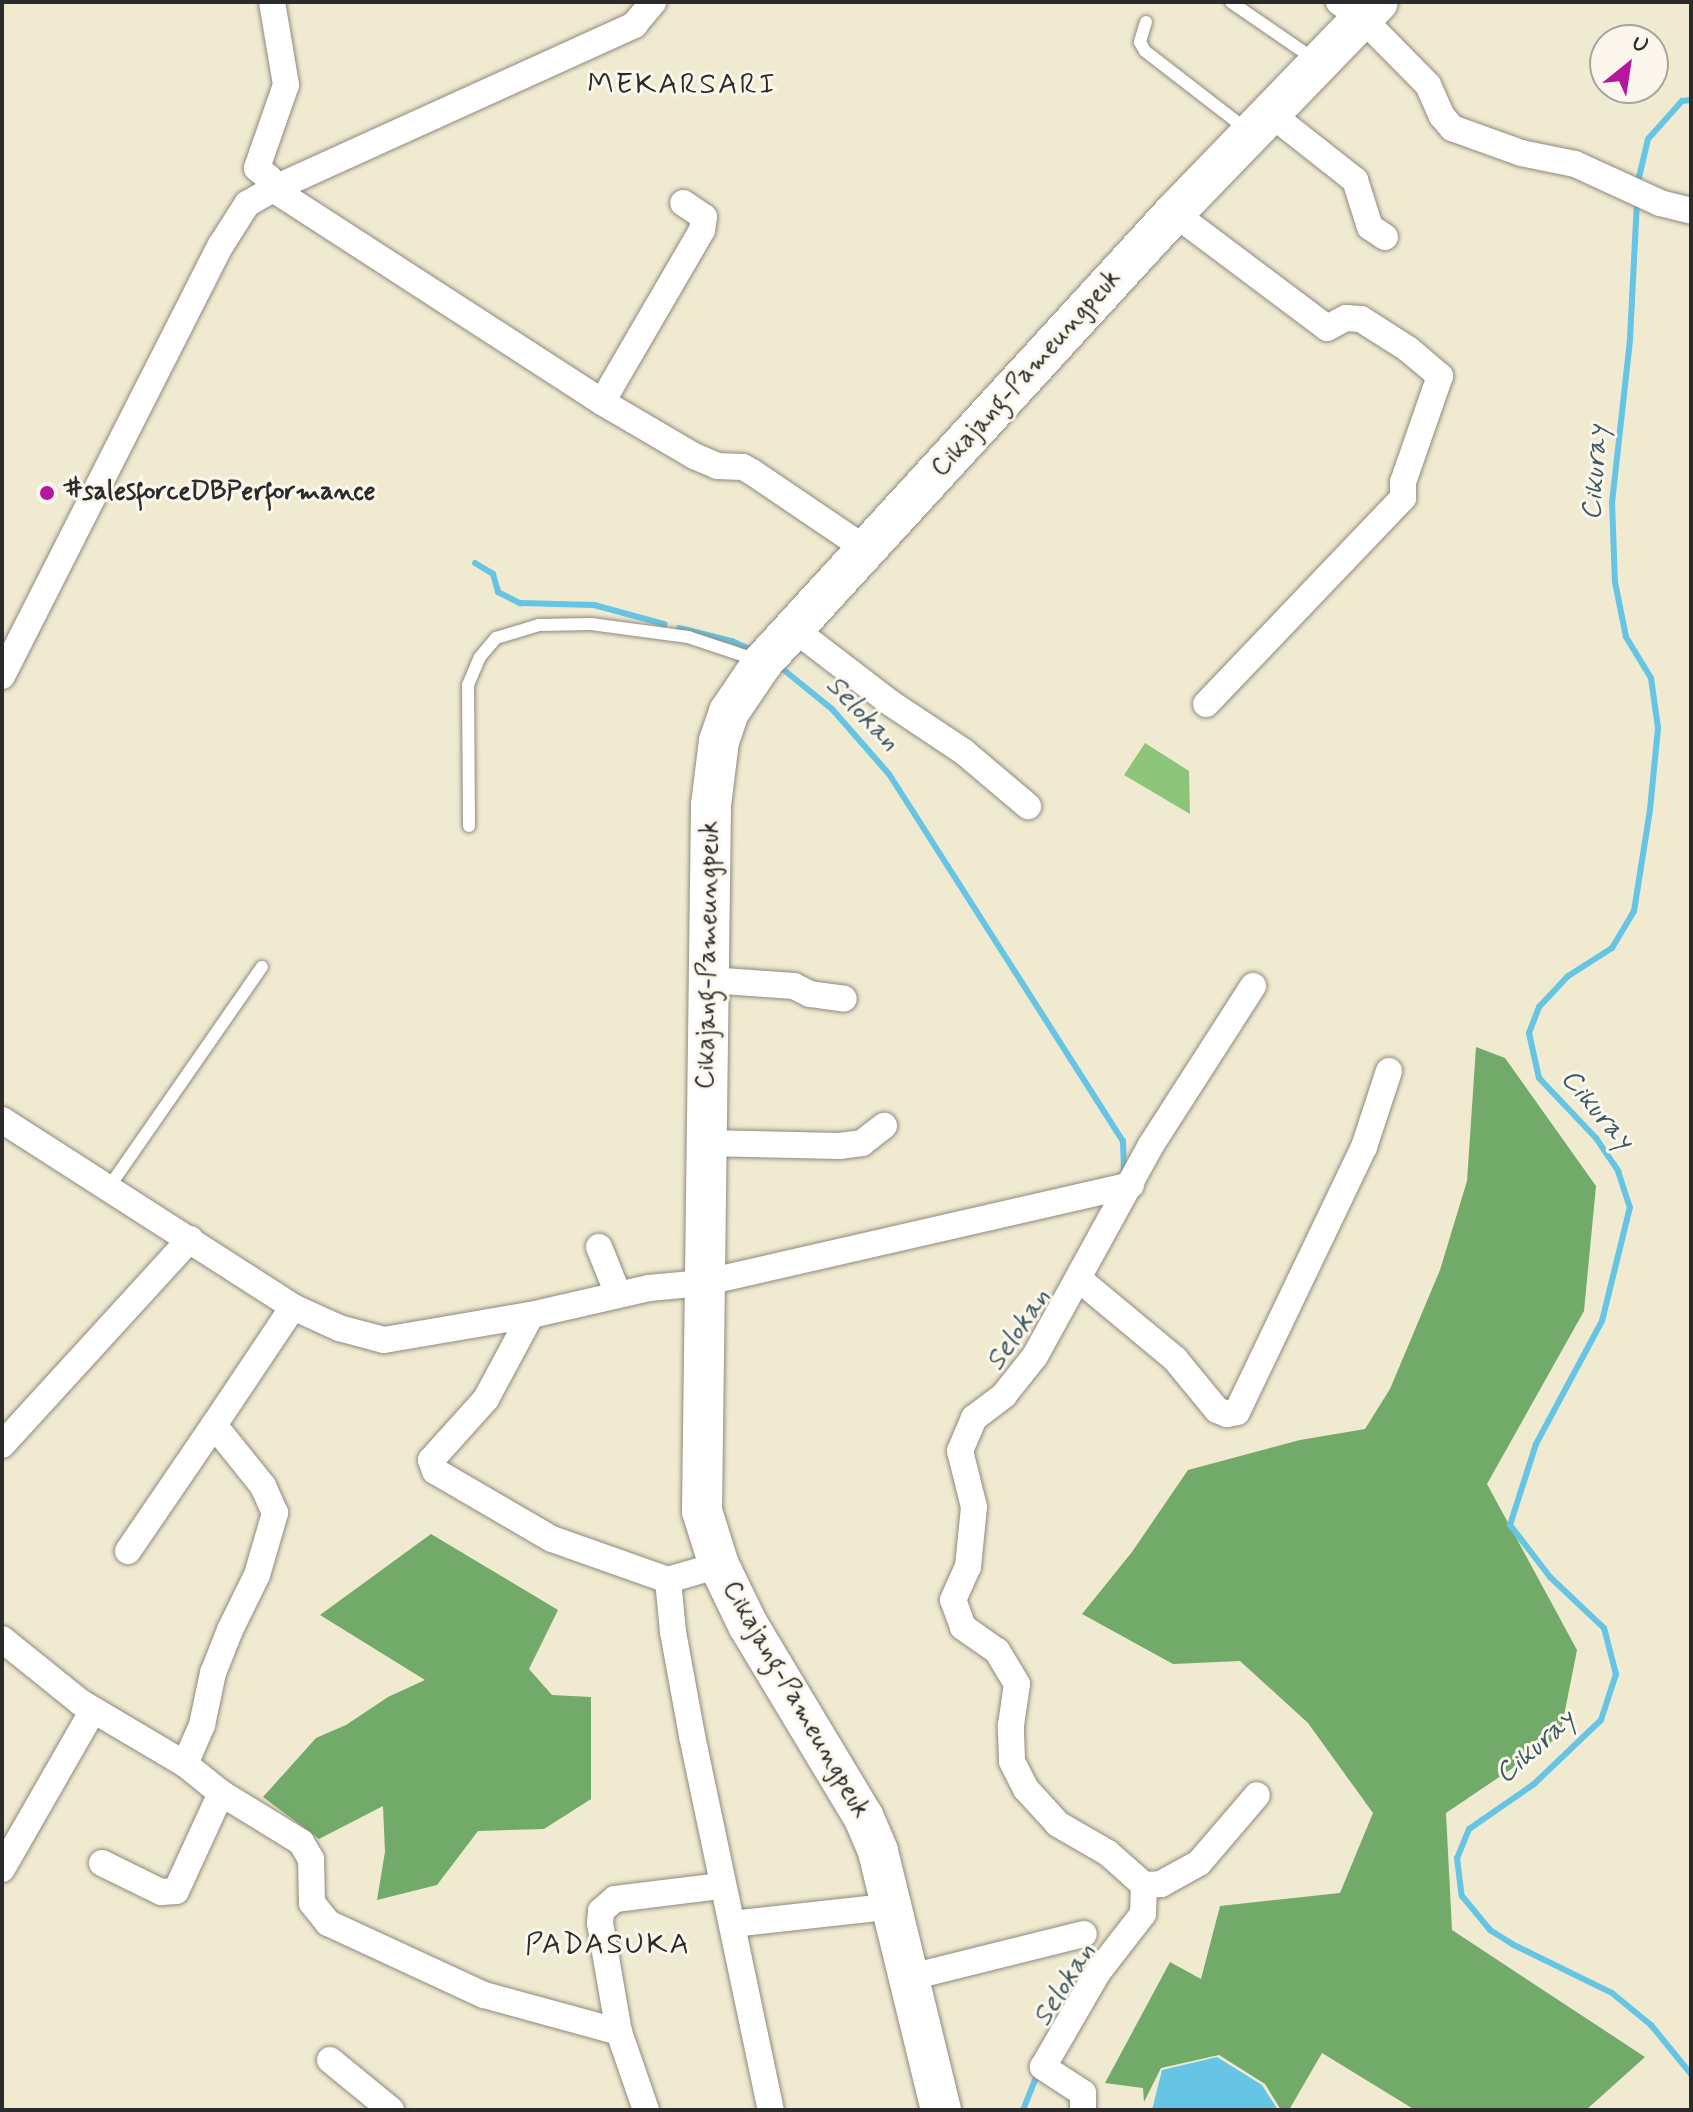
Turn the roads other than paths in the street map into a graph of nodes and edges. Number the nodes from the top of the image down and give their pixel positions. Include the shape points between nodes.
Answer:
1 (272, 2) edge
2 (653, 2) edge
3 (1231, 2) edge
4 (1360, 7) edge
5 (1146, 22) dead end
6 (1320, 63) junction
7 (1261, 124) junction
8 (273, 189) junction
9 (683, 203) dead end
10 (1691, 211) edge
11 (1174, 213) junction
12 (1385, 237) dead end
13 (602, 402) junction
14 (867, 550) junction
15 (775, 650) junction
16 (2, 676) edge
17 (1206, 704) dead end
18 (1028, 806) dead end
19 (469, 826) dead end
20 (262, 967) dead end
21 (709, 980) junction
22 (1253, 986) dead end
23 (844, 999) dead end
24 (1389, 1071) dead end
25 (2, 1120) edge
26 (884, 1126) dead end
27 (705, 1143) junction
28 (109, 1187) junction
29 (1120, 1188) junction
30 (190, 1239) junction
31 (599, 1247) dead end
32 (1080, 1280) junction
33 (703, 1283) junction
34 (618, 1294) junction
35 (293, 1307) junction
36 (531, 1315) junction
37 (214, 1425) junction
38 (2, 1445) edge
39 (128, 1551) dead end
40 (719, 1565) junction
41 (668, 1580) junction
42 (2, 1639) edge
43 (93, 1710) junction
44 (185, 1764) junction
45 (221, 1793) junction
46 (1257, 1795) dead end
47 (102, 1863) dead end
48 (2, 1869) edge
49 (1144, 1885) junction
50 (721, 1886) junction
51 (895, 1906) junction
52 (732, 1924) junction
53 (1084, 1934) dead end
54 (911, 1977) junction
55 (619, 2032) junction
56 (330, 2060) dead end
57 (391, 2110) edge
58 (646, 2110) edge
59 (771, 2110) edge
60 (941, 2110) edge
61 (1083, 2110) edge

1 - 8 street via 286,85 257,168
2 - 8 street via 634,25
3 - 6 lane
4 - 6 main road, Cikajang-Pameungpeuk
4 - 10 street via 1428,85 1452,128 1616,180 1660,203
5 - 7 lane via 1140,42 1145,51
6 - 7 main road, Cikajang-Pameungpeuk
7 - 11 main road, Cikajang-Pameungpeuk
7 - 12 street via 1355,180 1370,227
8 - 13 street
8 - 16 street via 247,204 221,245
9 - 13 street via 704,217 702,230
11 - 14 main road, Cikajang-Pameungpeuk
11 - 17 street via 1327,328 1346,318 1361,319 1440,376 1403,482 1403,498
13 - 14 street via 694,456 752,472
14 - 15 main road, Cikajang-Pameungpeuk
15 - 18 street via 889,702 964,752
15 - 19 lane via 591,624 539,625 496,638 480,657 468,685
15 - 21 main road, Cikajang-Pameungpeuk via 729,712 719,741 711,805
20 - 28 lane
21 - 23 street via 794,986
21 - 27 main road, Cikajang-Pameungpeuk
22 - 29 street
24 - 32 street via 1364,1147 1237,1412 1217,1410 1175,1359
25 - 28 street
26 - 27 street via 862,1143 839,1146
27 - 33 main road, Cikajang-Pameungpeuk
28 - 30 street
29 - 32 street
29 - 33 street
30 - 35 street
30 - 38 street
31 - 34 street
32 - 49 street via 1035,1356 1004,1395 974,1418 960,1451 974,1507 968,1567 953,1600 963,1627 997,1651 1017,1684 1012,1761 1026,1789 1058,1824 1108,1853
33 - 34 street
33 - 40 main road, Cikajang-Pameungpeuk via 701,1499
34 - 36 street
35 - 36 street via 339,1328 384,1340
35 - 37 street
36 - 41 street via 486,1399 431,1460 435,1471 552,1539
37 - 39 street
37 - 44 street via 263,1486 275,1513 257,1575 213,1673 202,1725
40 - 41 street
40 - 51 main road, Cikajang-Pameungpeuk via 748,1625 864,1818
41 - 50 street
42 - 43 street
43 - 44 street
43 - 48 street
44 - 45 street
45 - 47 street via 176,1891 161,1892
45 - 55 street via 307,1850 312,1903 328,1923 497,2000
46 - 49 street via 1199,1863 1161,1884
49 - 61 street via 1143,1914 1098,1972 1043,2067 1083,2093
50 - 52 street
50 - 55 street via 615,1899 601,1911
51 - 52 street
51 - 54 main road, Cikajang-Pameungpeuk
52 - 59 street
53 - 54 street
54 - 60 main road, Cikajang-Pameungpeuk
55 - 58 street
56 - 57 street

